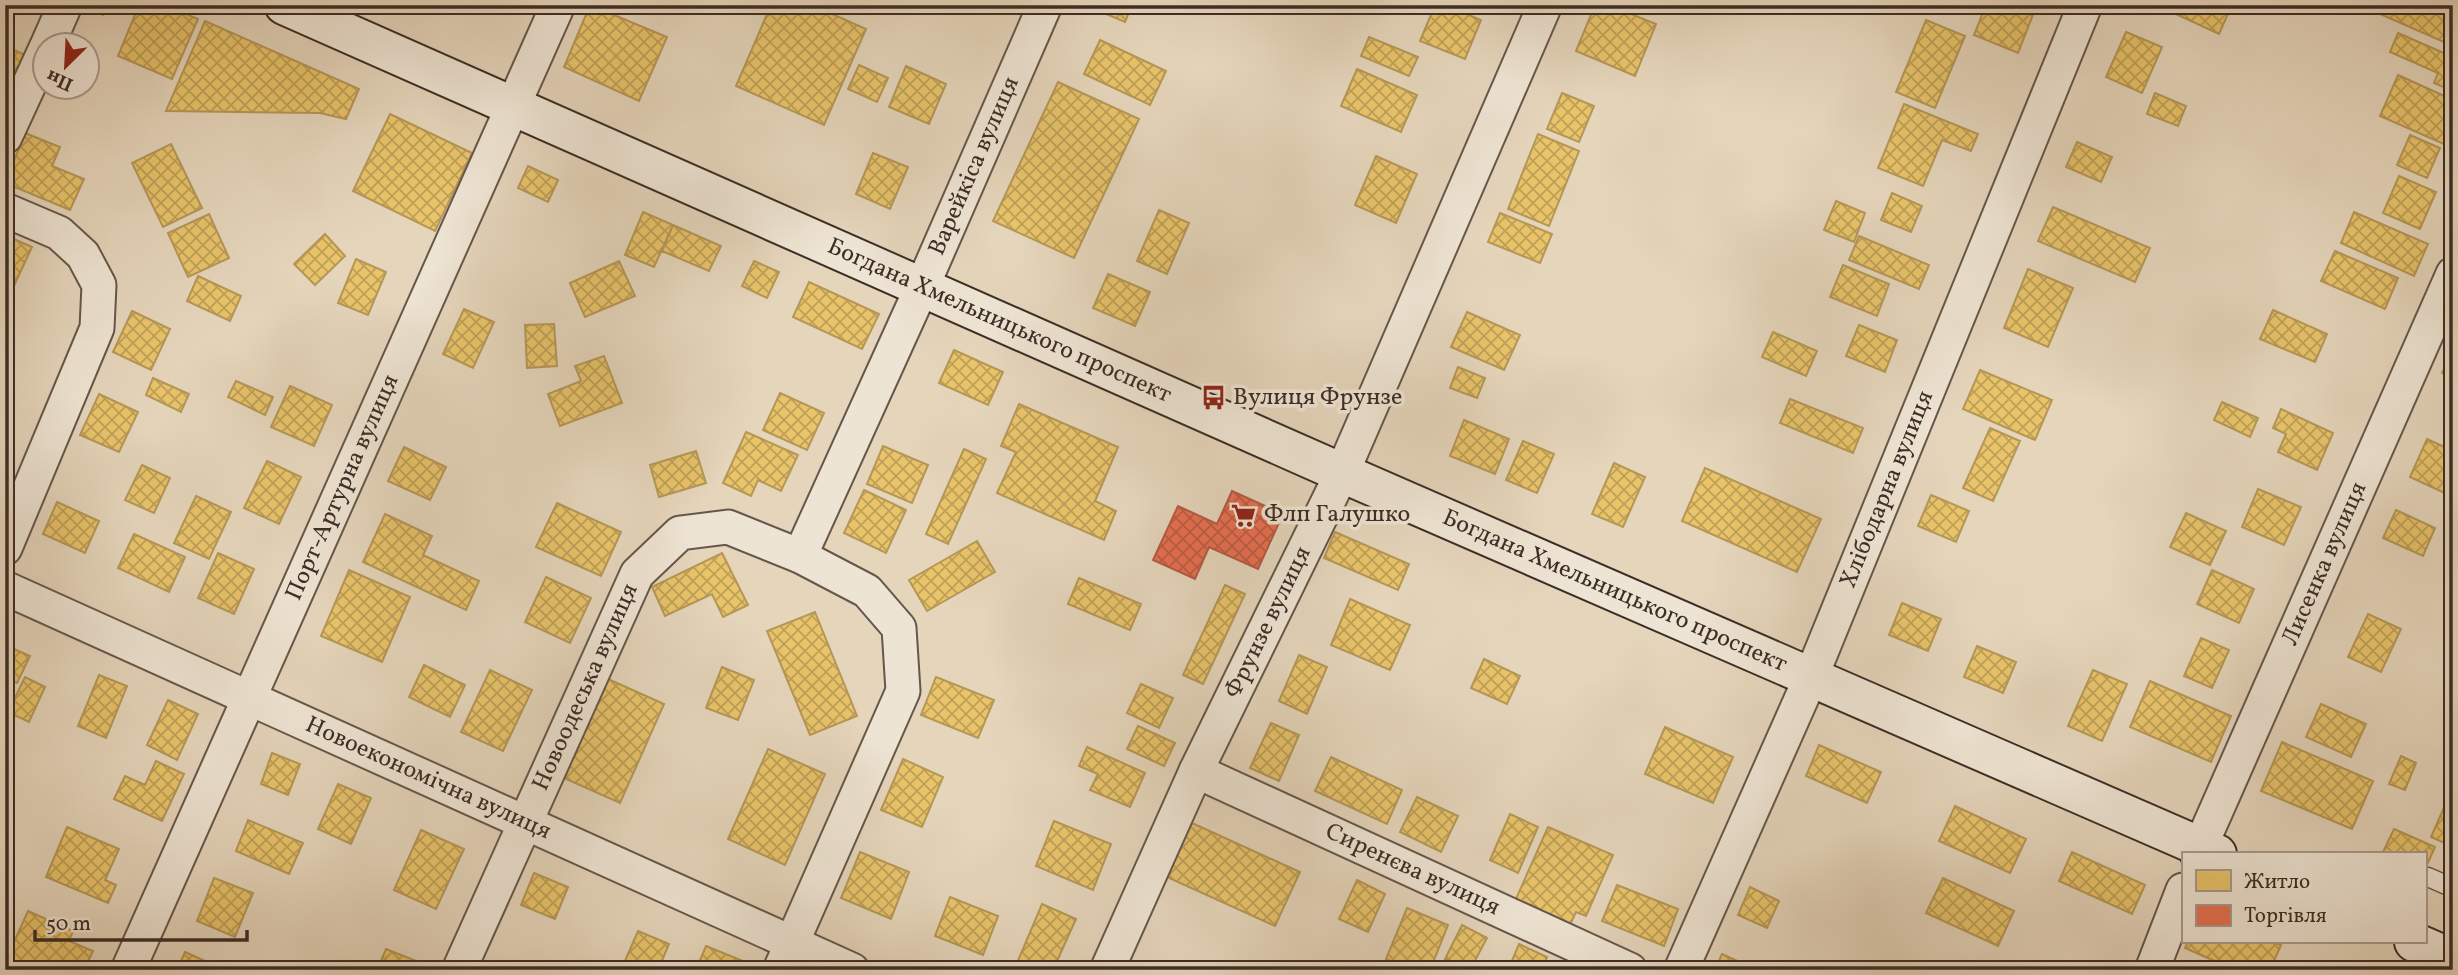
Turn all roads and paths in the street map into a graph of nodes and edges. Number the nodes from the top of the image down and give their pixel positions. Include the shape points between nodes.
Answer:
1 (65, 5) edge
2 (284, 5) edge
3 (558, 5) edge
4 (1045, 5) edge
5 (1545, 5) edge
6 (2085, 5) edge
7 (53, 32) edge
8 (32, 78) edge
9 (513, 107) junction
10 (5, 137) edge
11 (5, 209) edge
12 (2453, 274) edge
13 (922, 287) junction
14 (1342, 473) junction
15 (5, 548) edge
16 (800, 556) junction
17 (5, 588) edge
18 (1811, 677) junction
19 (249, 698) junction
20 (1196, 771) junction
21 (525, 822) junction
22 (2205, 852) edge
23 (2428, 877) dead end
24 (2453, 888) edge
25 (2182, 893) edge
26 (2419, 944) edge
27 (785, 956) edge
28 (2453, 959) edge
29 (128, 970) edge
30 (459, 970) edge
31 (852, 970) edge
32 (1107, 970) edge
33 (1630, 970) edge
34 (1681, 970) edge
35 (2152, 970) edge

1 - 7 street
2 - 9 main road, Богдана Хмельницького проспект
3 - 9 street, Порт-Артурна вулиця
4 - 13 street, Варейкіса вулиця
5 - 14 street, Фрунзе вулиця
6 - 18 street, Хлібодарна вулиця
8 - 10 street
9 - 13 main road, Богдана Хмельницького проспект
9 - 19 street, Порт-Артурна вулиця
11 - 15 street via 59,233 83,256 99,285 97,328
12 - 22 street, Лисенка вулиця
13 - 14 main road, Богдана Хмельницького проспект
13 - 16 street, Варейкіса вулиця
14 - 18 main road, Богдана Хмельницького проспект
14 - 20 street, Фрунзе вулиця
16 - 21 street, Новоодеська вулиця via 728,527 680,533 637,574
16 - 27 street, Новоодеська вулиця via 867,591 899,628 902,691
17 - 19 street, Новоекономічна вулиця
18 - 22 main road, Богдана Хмельницького проспект
18 - 34 street, Хлібодарна вулиця
19 - 21 street, Новоекономічна вулиця
19 - 29 street, Порт-Артурна вулиця
20 - 32 street, Фрунзе вулиця
20 - 33 street, Сиренєва вулиця
21 - 27 street, Новоекономічна вулиця
21 - 30 street, Новоодеська вулиця
23 - 24 lane
25 - 35 street
26 - 28 main road
27 - 31 street, Новоекономічна вулиця

